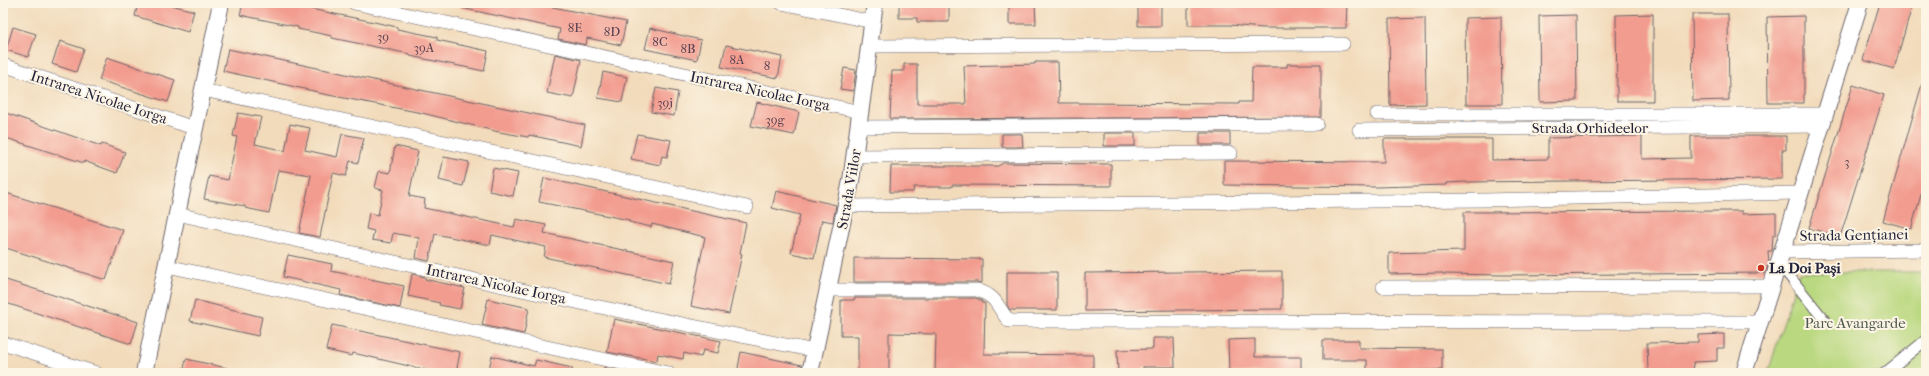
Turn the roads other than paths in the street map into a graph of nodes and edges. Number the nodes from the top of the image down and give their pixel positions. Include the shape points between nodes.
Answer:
1 (354, 3) edge
2 (781, 3) edge
3 (875, 3) edge
4 (1860, 3) edge
5 (217, 4) edge
6 (873, 22) junction
7 (1343, 44) dead end
8 (870, 46) junction
9 (3, 65) edge
10 (203, 90) junction
11 (1377, 114) dead end
12 (860, 120) junction
13 (1822, 120) junction
14 (1317, 124) dead end
15 (194, 128) junction
16 (1360, 130) dead end
17 (1231, 153) dead end
18 (855, 156) junction
19 (1800, 193) junction
20 (847, 206) junction
21 (747, 207) dead end
22 (177, 214) junction
23 (1926, 250) edge
24 (1780, 258) junction
25 (167, 266) junction
26 (1771, 286) junction
27 (1383, 287) dead end
28 (828, 290) junction
29 (1760, 322) junction
30 (1825, 322) dead end
31 (1926, 340) edge
32 (3, 343) edge
33 (815, 350) junction
34 (96, 373) edge
35 (144, 373) edge
36 (668, 373) edge
37 (810, 373) edge
38 (1744, 373) edge
39 (1885, 373) edge

1 - 12 street, Intrarea Nicolae Iorga
2 - 6 street
3 - 6 street, Strada Viilor
4 - 13 street
5 - 10 street
6 - 8 street, Strada Viilor
7 - 8 street
8 - 12 street, Strada Viilor
9 - 15 street, Intrarea Nicolae Iorga
10 - 15 street
10 - 21 street
11 - 13 street
12 - 14 street, Intrarea Nicolae Iorga
12 - 18 street, Strada Viilor
13 - 16 street, Strada Orhideelor
13 - 19 street
15 - 22 street
17 - 18 street
18 - 20 street, Strada Viilor
19 - 20 street via 1484,200
19 - 24 street
20 - 28 street, Strada Viilor
22 - 25 street
22 - 33 street, Intrarea Nicolae Iorga via 586,304
23 - 24 street, Strada Gențianei
24 - 26 street
24 - 30 street
25 - 35 street
25 - 36 street
26 - 27 street
26 - 29 street
28 - 29 street via 977,290 989,294 998,302 1002,314 1009,321
28 - 33 street, Strada Viilor
29 - 38 street
31 - 39 street
32 - 34 street
33 - 37 street, Strada Viilor

